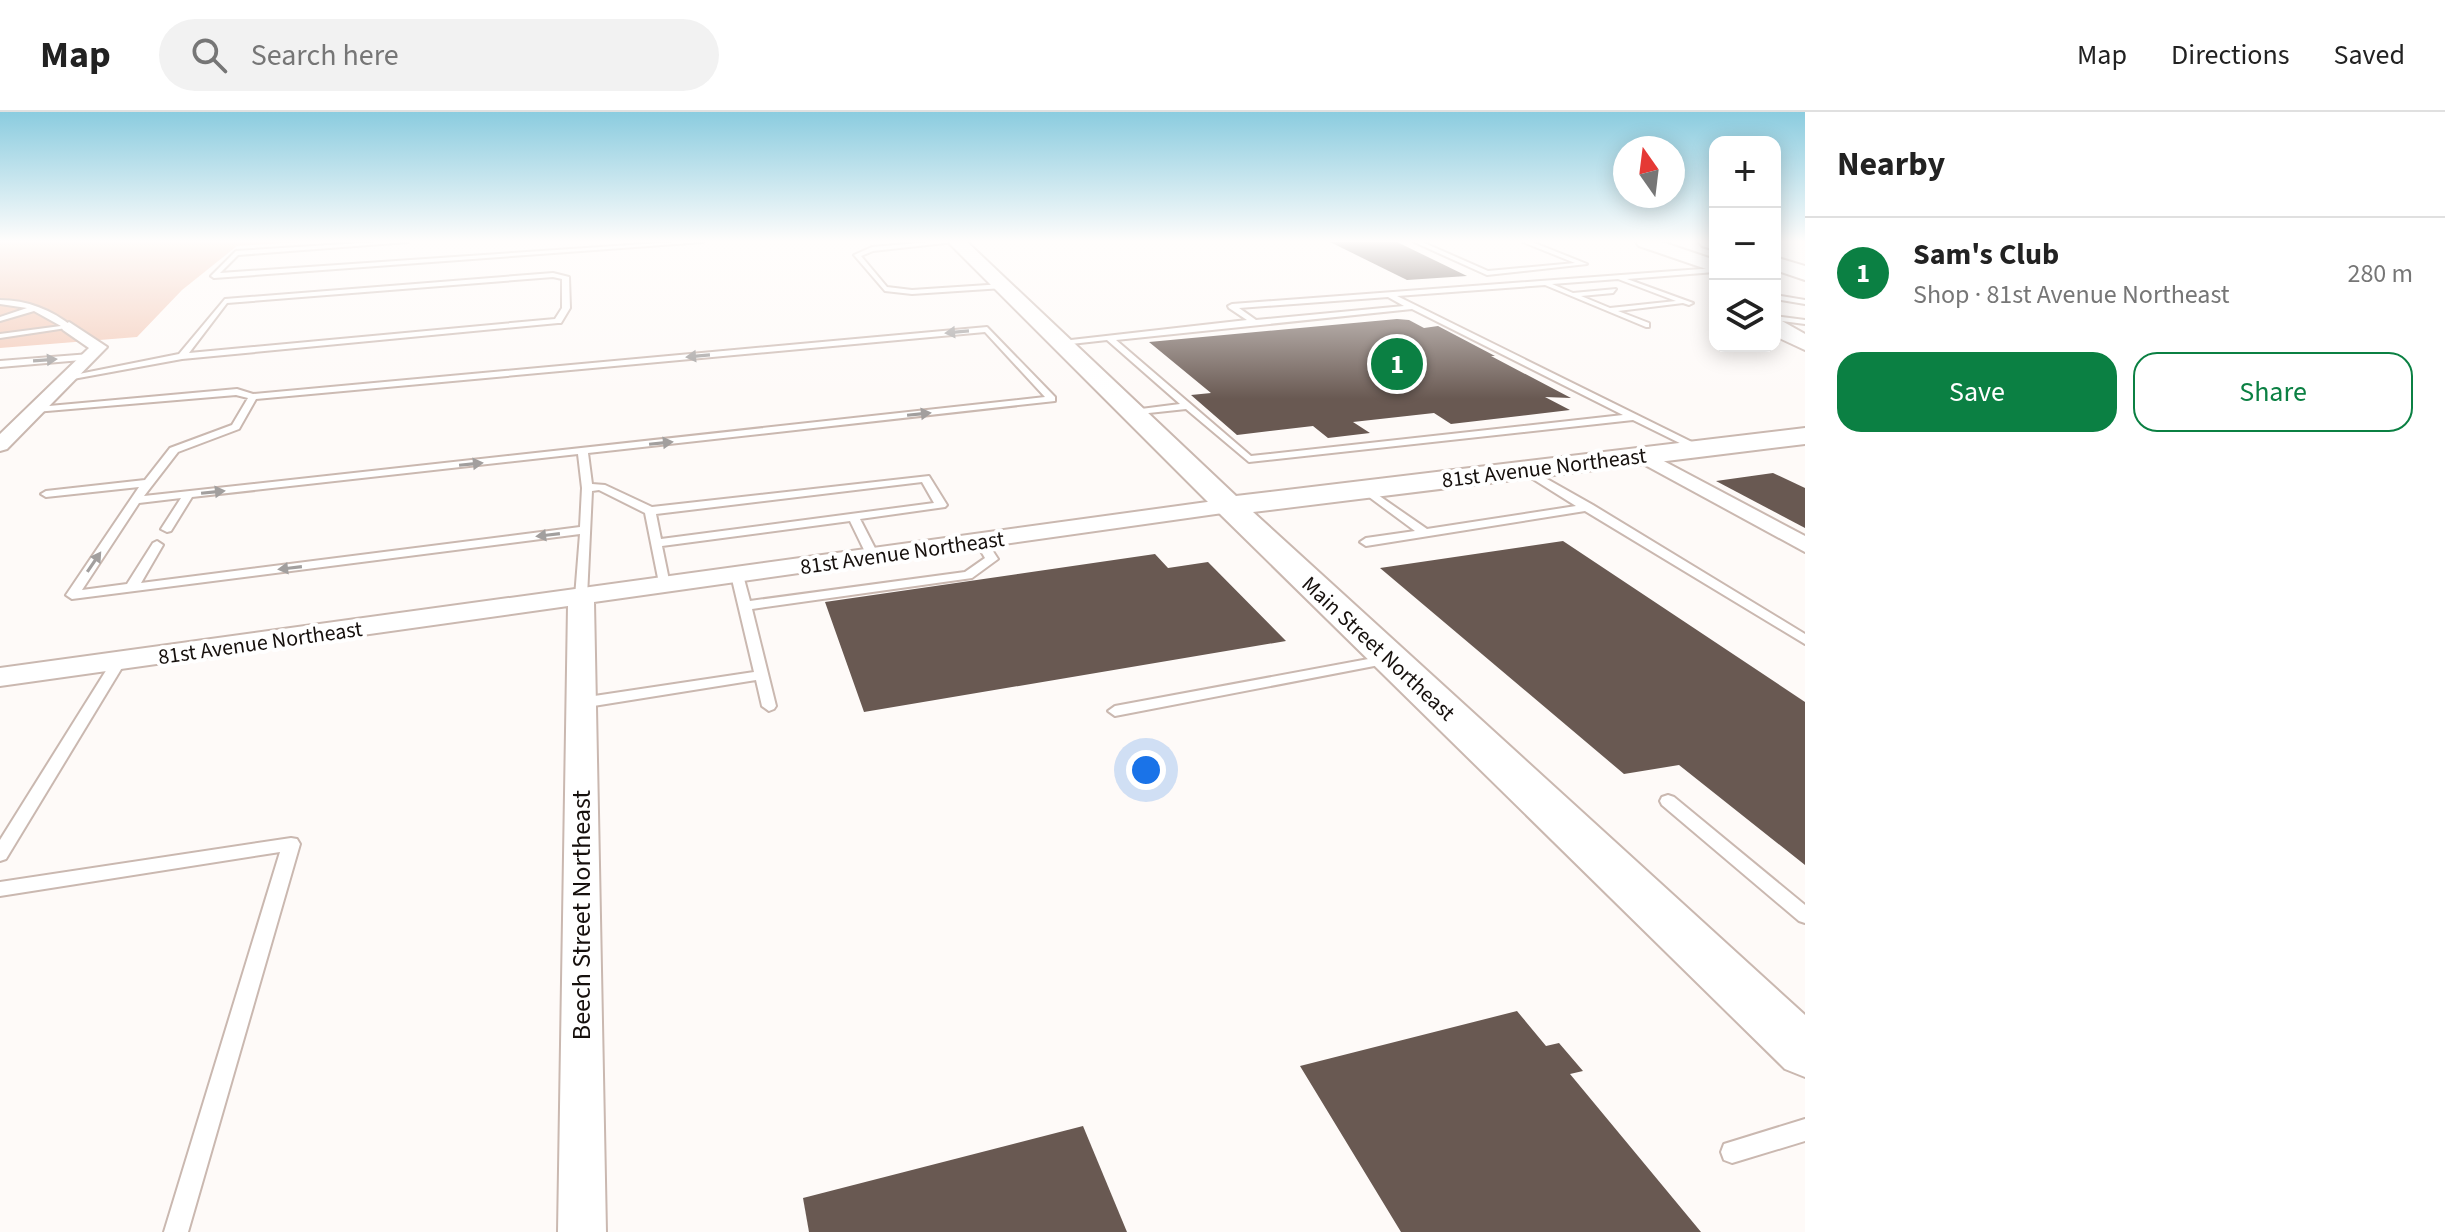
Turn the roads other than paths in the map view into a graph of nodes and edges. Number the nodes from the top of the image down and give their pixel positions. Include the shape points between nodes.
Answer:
1 (305, 294) edge
2 (566, 294) edge
3 (1012, 294) edge
4 (1411, 294) edge
5 (1576, 294) edge
6 (1661, 294) edge
7 (1390, 296) junction
8 (1668, 297) junction
9 (1658, 298) dead end
10 (1781, 298) edge
11 (1636, 300) dead end
12 (0, 302) edge
13 (1805, 302) edge
14 (1595, 304) junction
15 (1413, 307) junction
16 (35, 308) junction
17 (1608, 309) junction
18 (0, 319) edge
19 (1781, 320) edge
20 (1254, 322) junction
21 (1805, 322) edge
22 (1646, 325) dead end
23 (69, 327) junction
24 (1781, 331) edge
25 (0, 336) edge
26 (1109, 338) junction
27 (1062, 343) junction
28 (1805, 343) edge
29 (10, 350) dead end
30 (182, 356) junction
31 (90, 357) junction
32 (0, 361) edge
33 (73, 376) junction
34 (253, 397) junction
35 (1187, 406) junction
36 (38, 410) junction
37 (1133, 413) junction
38 (1634, 417) junction
39 (20, 427) junction
40 (0, 429) edge
41 (1805, 436) edge
42 (0, 445) edge
43 (1698, 449) junction
44 (583, 452) junction
45 (1641, 455) junction
46 (1524, 469) junction
47 (148, 483) junction
48 (587, 488) junction
49 (1365, 489) junction
50 (46, 494) dead end
51 (188, 495) junction
52 (135, 500) junction
53 (1229, 506) junction
54 (1589, 507) junction
55 (650, 511) junction
56 (853, 516) junction
57 (167, 529) dead end
58 (586, 530) junction
59 (1425, 533) junction
60 (981, 541) junction
61 (1366, 542) dead end
62 (656, 543) junction
63 (157, 545) dead end
64 (1805, 545) edge
65 (873, 556) junction
66 (737, 575) junction
67 (664, 585) junction
68 (132, 587) junction
69 (581, 597) junction
70 (745, 606) junction
71 (1805, 640) edge
72 (1391, 659) junction
73 (119, 661) junction
74 (761, 675) junction
75 (0, 677) edge
76 (581, 703) junction
77 (769, 706) dead end
78 (1115, 711) dead end
79 (1668, 801) dead end
80 (0, 854) edge
81 (0, 889) edge
82 (1805, 916) edge
83 (1790, 1031) edge
84 (1805, 1130) edge
85 (1732, 1152) dead end
86 (176, 1232) edge
87 (582, 1232) edge

1 - 30 lane via 225,301
2 - 30 lane via 558,321
3 - 27 street, Main Street Northeast
4 - 7 lane
5 - 14 lane
6 - 8 lane
7 - 15 lane
7 - 20 lane via 1232,306
8 - 9 lane
8 - 17 lane via 1686,303
10 - 13 lane
11 - 14 lane
12 - 16 lane
14 - 17 lane
15 - 20 lane
15 - 38 lane
16 - 18 lane
16 - 23 lane
17 - 22 lane
19 - 21 lane
20 - 26 lane
23 - 25 lane
23 - 31 street via 99,347
24 - 28 street
26 - 27 lane
26 - 35 lane
27 - 37 street, Main Street Northeast
29 - 32 lane
30 - 33 lane
32 -> 31 lane
31 - 33 street
33 - 36 street
34 - 36 lane via 237,392
44 -> 34 lane via 1052,399 987,329
34 - 47 lane via 236,427 174,450
35 - 37 lane
35 - 38 lane via 1249,459
36 - 39 street
37 - 53 street, Main Street Northeast
38 - 43 lane
39 - 40 lane
39 - 42 street
41 - 43 street, 81st Avenue Northeast
43 - 45 street, 81st Avenue Northeast
44 - 48 lane
51 -> 44 lane
45 - 46 street, 81st Avenue Northeast
45 - 64 street
46 - 49 street, 81st Avenue Northeast
46 - 54 lane
47 - 50 lane
47 - 52 lane
48 - 55 lane via 601,487
48 - 58 lane
49 - 53 street, 81st Avenue Northeast
49 - 59 lane
51 - 52 lane
51 - 57 lane
68 -> 52 lane via 72,595
53 - 60 street, 81st Avenue Northeast
53 - 72 street, Main Street Northeast
54 - 59 lane
54 - 71 lane
55 - 56 lane via 925,478 941,505
55 - 62 lane
56 - 62 lane
56 - 65 lane
58 -> 68 lane
58 - 69 lane
59 - 61 lane
60 - 65 street, 81st Avenue Northeast
60 - 70 lane via 992,559 968,575
62 - 67 lane
63 - 68 lane
65 - 66 street, 81st Avenue Northeast
66 - 67 street, 81st Avenue Northeast
66 - 70 lane
67 - 69 street, 81st Avenue Northeast
69 - 73 street, 81st Avenue Northeast
69 - 76 street, Beech Street Northeast
70 - 74 lane
72 - 78 lane
72 - 83 street, Main Street Northeast
73 - 75 street, 81st Avenue Northeast
73 - 80 lane
74 - 76 lane
74 - 77 lane
76 - 87 street, Beech Street Northeast
79 - 82 lane
81 - 86 lane via 291,844
84 - 85 lane

